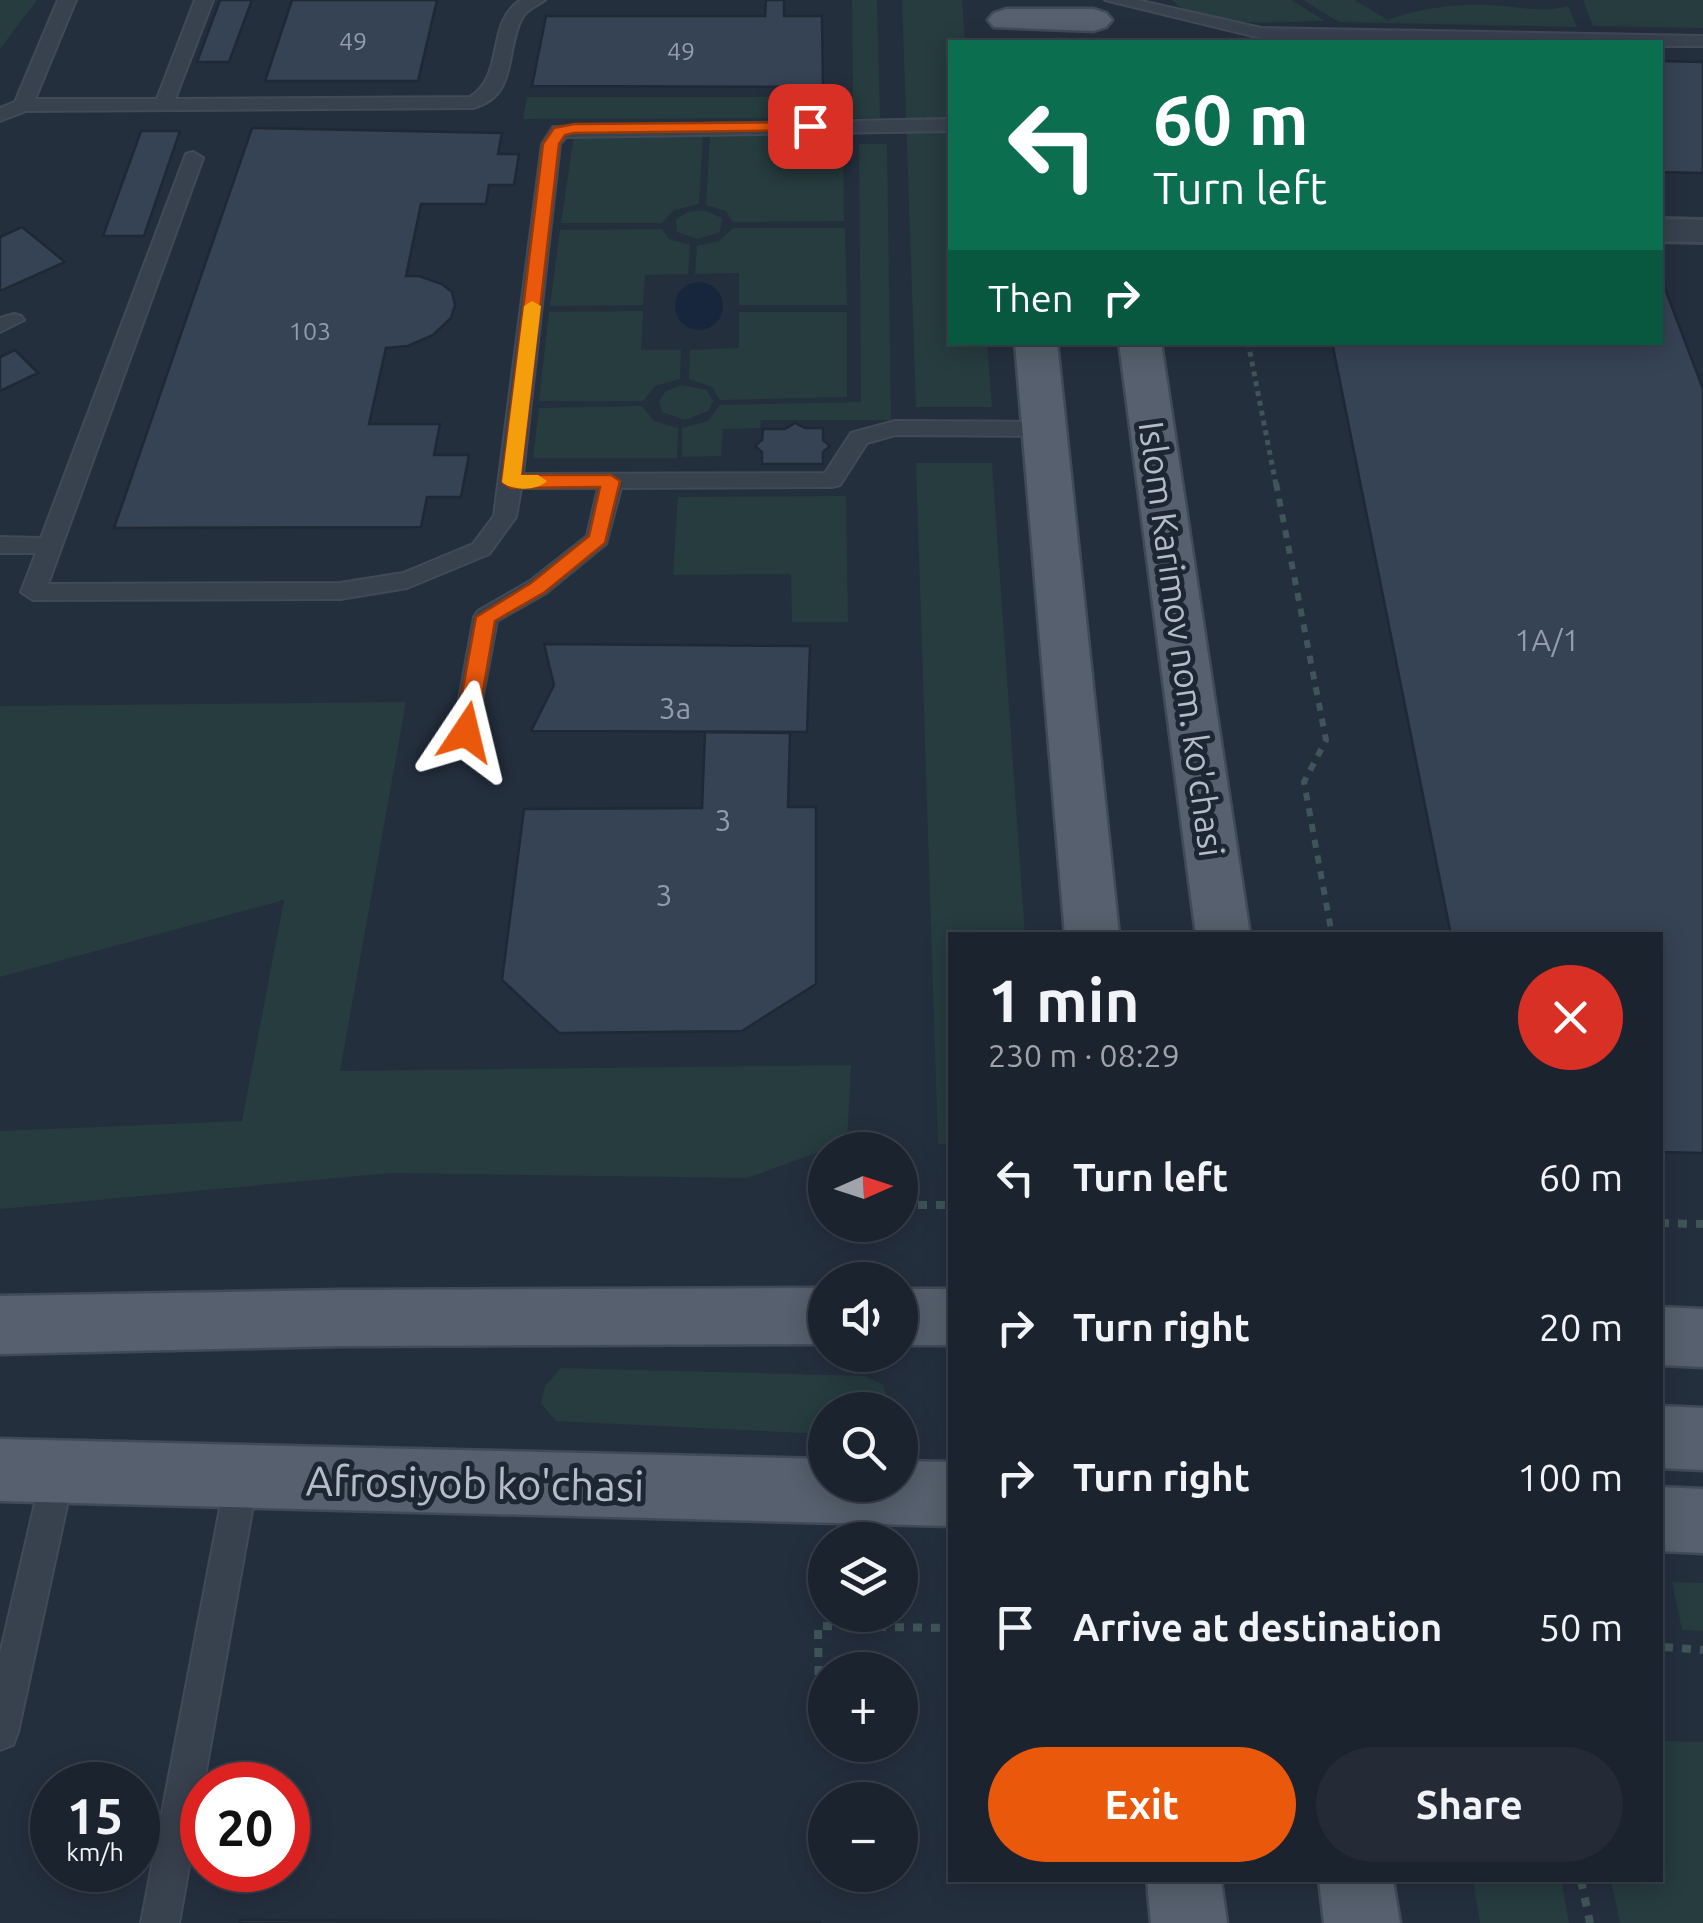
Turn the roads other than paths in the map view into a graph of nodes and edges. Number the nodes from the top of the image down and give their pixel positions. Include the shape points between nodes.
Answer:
1 (68, 0) edge
2 (204, 0) edge
3 (536, 0) edge
4 (1099, 16) edge
5 (1007, 21) edge
6 (1261, 33) junction
7 (1224, 40) edge
8 (1436, 40) edge
9 (1663, 41) edge
10 (1703, 41) edge
11 (164, 104) junction
12 (22, 105) junction
13 (0, 115) edge
14 (948, 125) edge
15 (193, 158) dead end
16 (1663, 230) edge
17 (1703, 231) edge
18 (1036, 345) edge
19 (1140, 345) edge
20 (1045, 430) junction
21 (611, 481) junction
22 (511, 482) junction
23 (0, 545) edge
24 (50, 546) junction
25 (466, 732) dead end
26 (1092, 932) edge
27 (1224, 932) edge
28 (808, 1316) edge
29 (918, 1317) edge
30 (948, 1317) edge
31 (0, 1325) edge
32 (1663, 1336) edge
33 (1703, 1338) edge
34 (1663, 1438) edge
35 (1703, 1439) edge
36 (29, 1472) edge
37 (242, 1477) junction
38 (948, 1494) edge
39 (1663, 1519) edge
40 (1703, 1521) edge
41 (0, 1732) edge
42 (1184, 1882) edge
43 (1356, 1882) edge
44 (160, 1923) edge
45 (1189, 1923) edge
46 (1362, 1923) edge

1 - 12 lane
2 - 11 lane
3 - 11 lane via 513,13 495,87 477,100
4 - 5 main road
4 - 6 lane
6 - 7 lane
6 - 8 lane
9 - 10 lane
11 - 12 lane
12 - 13 lane
14 - 22 lane via 560,132 551,144
15 - 24 lane
16 - 17 street
18 - 20 main road
19 - 27 main road, Islom Karimov nom. ko'chasi
20 - 21 lane via 896,428 859,438 832,480
20 - 26 main road
21 - 22 lane
21 - 25 lane via 598,539 538,588 486,617
22 - 24 lane via 505,517 481,549 407,580 340,592 33,592
23 - 24 lane
28 - 31 main road
29 - 30 main road
32 - 33 main road
34 - 35 main road
36 - 37 main road, Afrosiyob ko'chasi
36 - 41 lane
37 - 38 main road, Afrosiyob ko'chasi
37 - 44 lane
39 - 40 main road
42 - 45 main road
43 - 46 main road

